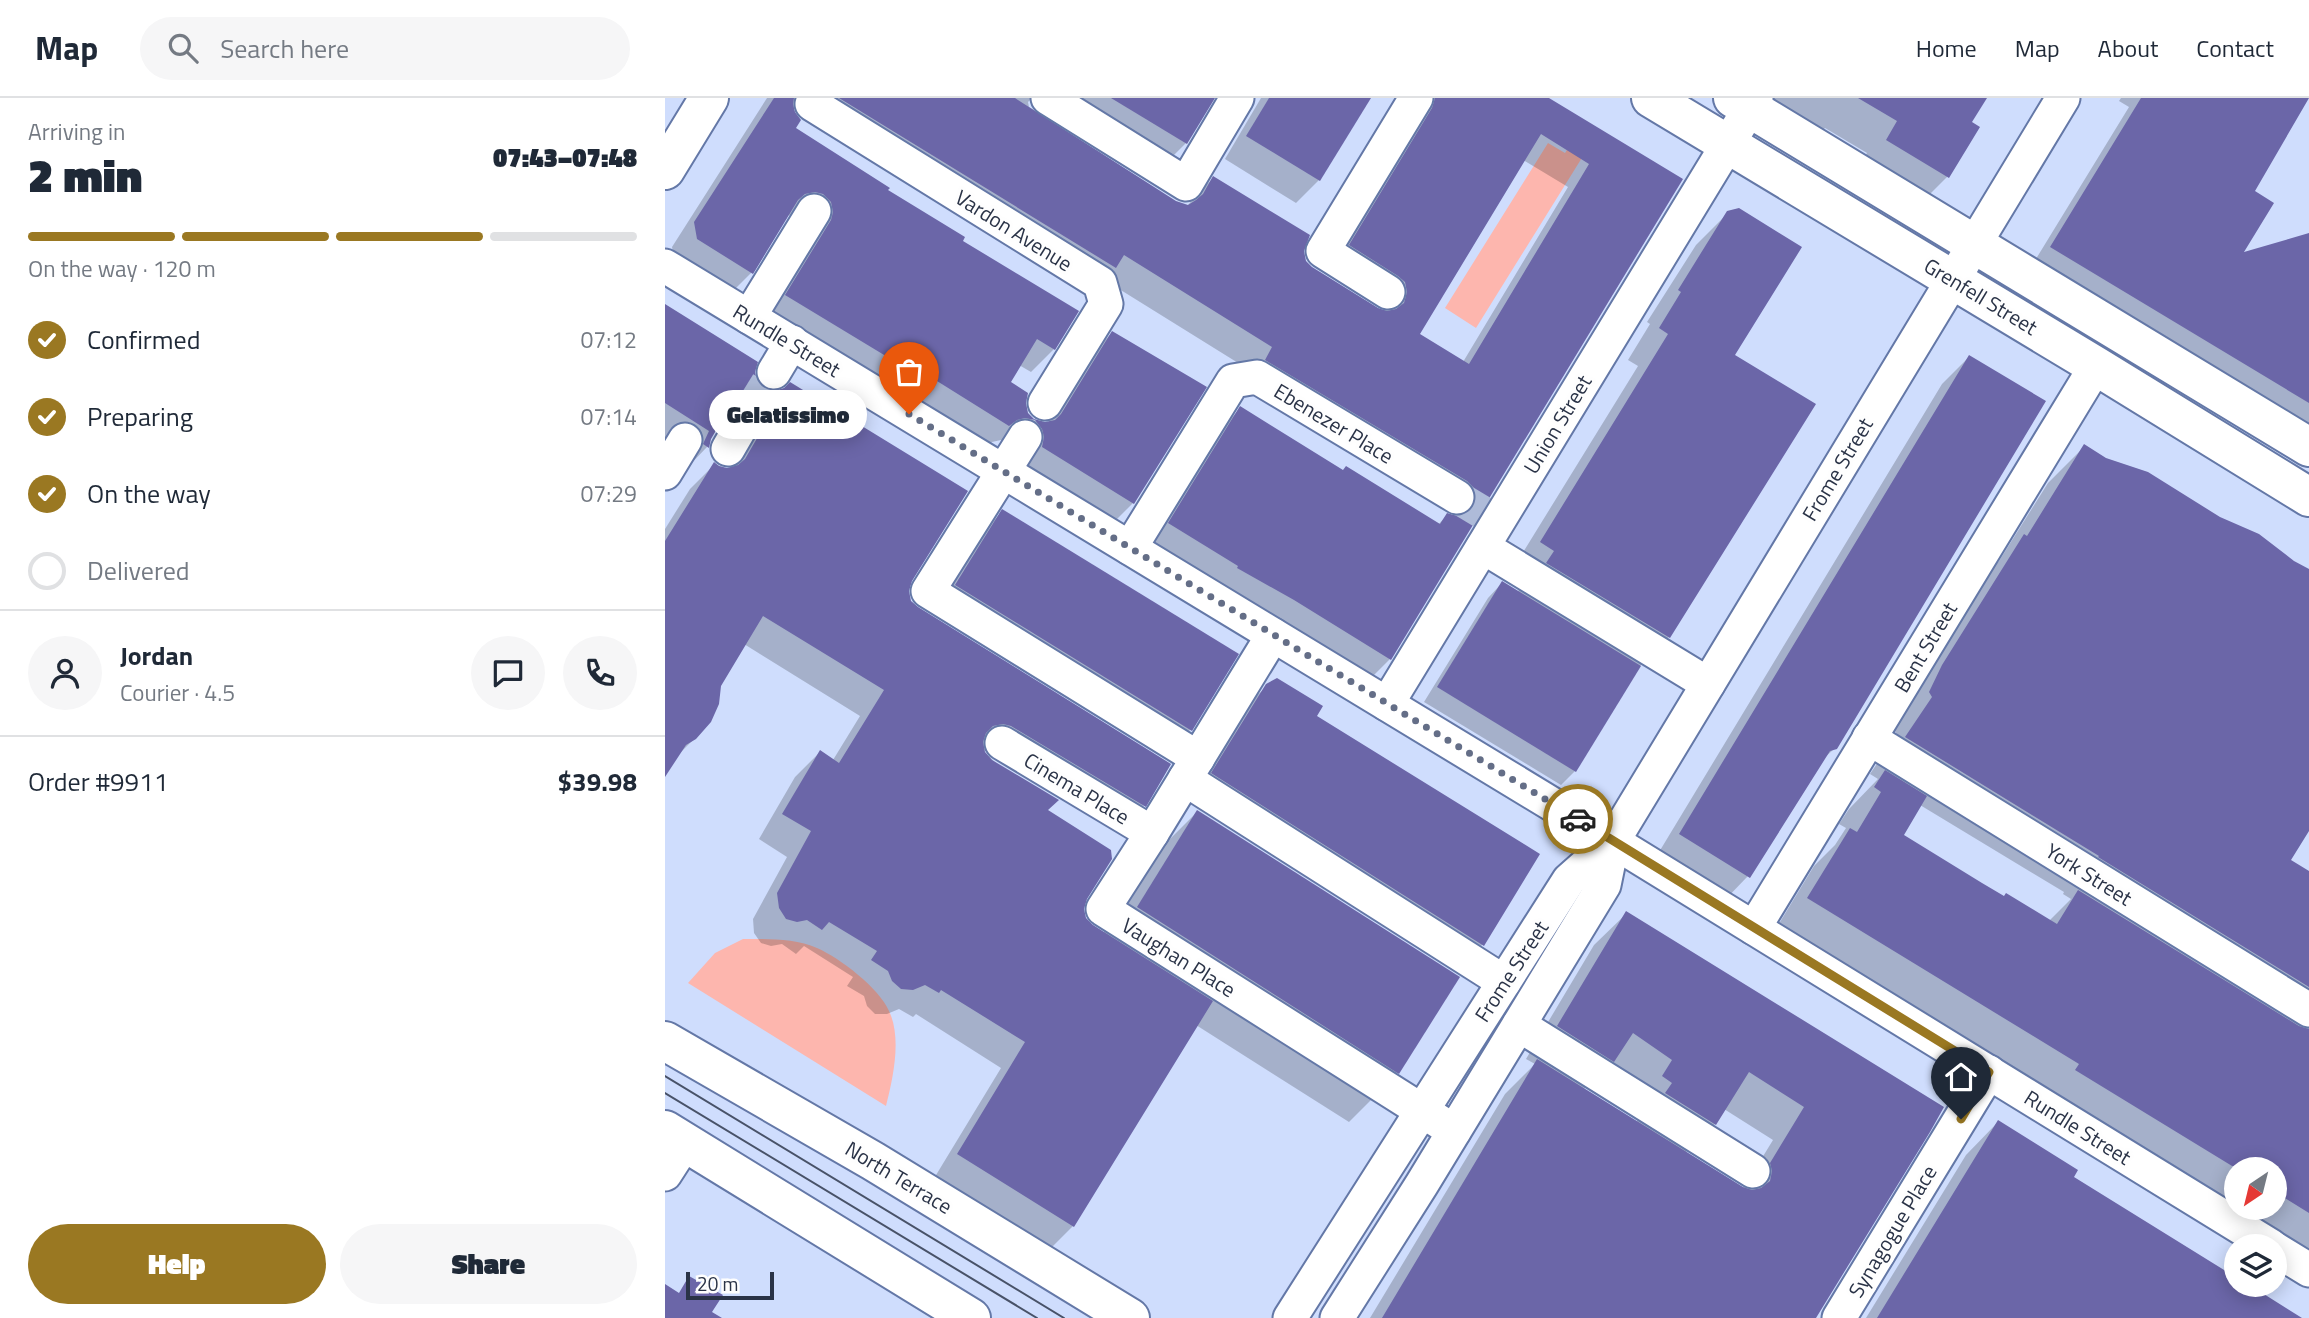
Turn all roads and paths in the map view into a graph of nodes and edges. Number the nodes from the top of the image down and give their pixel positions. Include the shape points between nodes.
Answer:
1 (709, 98) edge
2 (1048, 98) edge
3 (1237, 98) edge
4 (1416, 98) edge
5 (1651, 98) edge
6 (2063, 98) edge
7 (1746, 101) edge
8 (812, 104) dead end
9 (1728, 144) junction
10 (665, 170) edge
11 (814, 211) dead end
12 (1973, 243) junction
13 (665, 265) edge
14 (1952, 279) junction
15 (1388, 292) dead end
16 (749, 317) junction
17 (792, 342) junction
18 (2096, 366) junction
19 (774, 372) tunnel mouth
20 (1045, 403) dead end
21 (750, 411) tunnel mouth
22 (1025, 437) dead end
23 (685, 440) dead end
24 (2309, 447) edge
25 (728, 449) dead end
26 (1003, 471) junction
27 (665, 473) edge
28 (1457, 496) tunnel mouth
29 (2309, 497) edge
30 (1489, 527) junction
31 (1130, 548) junction
32 (1273, 635) junction
33 (1708, 684) junction
34 (1387, 704) junction
35 (1869, 738) junction
36 (1002, 744) dead end
37 (1191, 768) junction
38 (1152, 833) junction
39 (1613, 841) junction
40 (1754, 928) junction
41 (1504, 982) junction
42 (2309, 1010) edge
43 (1519, 1025) junction
44 (665, 1041) edge
45 (1989, 1072) junction
46 (1422, 1111) junction
47 (1454, 1130) junction
48 (675, 1136) edge
49 (1753, 1171) dead end
50 (665, 1174) edge
51 (2252, 1234) edge
52 (2287, 1256) edge
53 (2309, 1270) edge
54 (971, 1318) edge
55 (1130, 1318) edge
56 (1290, 1318) edge
57 (1336, 1318) edge
58 (1839, 1318) edge

1 - 10 main road
2 - 3 street via 1186,184
4 - 15 street via 1323,251
5 - 9 main road, Grenfell Street
6 - 12 street, Frome Street
7 - 9 street, Union Street
7 - 12 main road, Grenfell Street
8 - 20 street, Vardon Avenue via 1100,283 1106,304
9 - 14 main road, Grenfell Street
9 - 30 street, Union Street
11 - 16 street
12 - 14 street, Frome Street
12 - 24 main road, Grenfell Street
13 - 16 street, Rundle Street
14 - 18 main road, Grenfell Street
14 - 33 street, Frome Street
16 - 17 street, Rundle Street
17 - 19 street
17 - 26 street, Rundle Street
18 - 29 main road, Grenfell Street
18 - 35 street, Bent Street
21 - 25 street
22 - 26 street
23 - 27 street
26 - 31 street, Rundle Street
26 - 37 street via 928,591
28 - 31 street, Ebenezer Place via 1257,377 1233,381
30 - 33 street
30 - 34 street, Union Street
31 - 32 street, Rundle Street
32 - 34 street, Rundle Street
32 - 37 street, Vaughan Place
33 - 39 street, Frome Street
34 - 39 street, Rundle Street
35 - 40 street, Bent Street
35 - 42 street, York Street
36 - 38 street, Cinema Place
37 - 38 street, Vaughan Place
37 - 41 street
38 - 46 street, Vaughan Place via 1103,909
39 - 40 street, Rundle Street
39 - 41 street, Frome Street via 1569,880
39 - 43 street, Frome Street via 1604,885
40 - 45 street, Rundle Street
41 - 46 street, Frome Street
43 - 47 street, Frome Street
43 - 49 street
44 - 55 main road, North Terrace
45 - 51 street, Rundle Street
45 - 58 street, Synagogue Place
46 - 47 street
46 - 56 street, Frome Street
47 - 57 street, Frome Street
48 - 50 street
48 - 54 main road
52 - 53 street, Rundle Street

